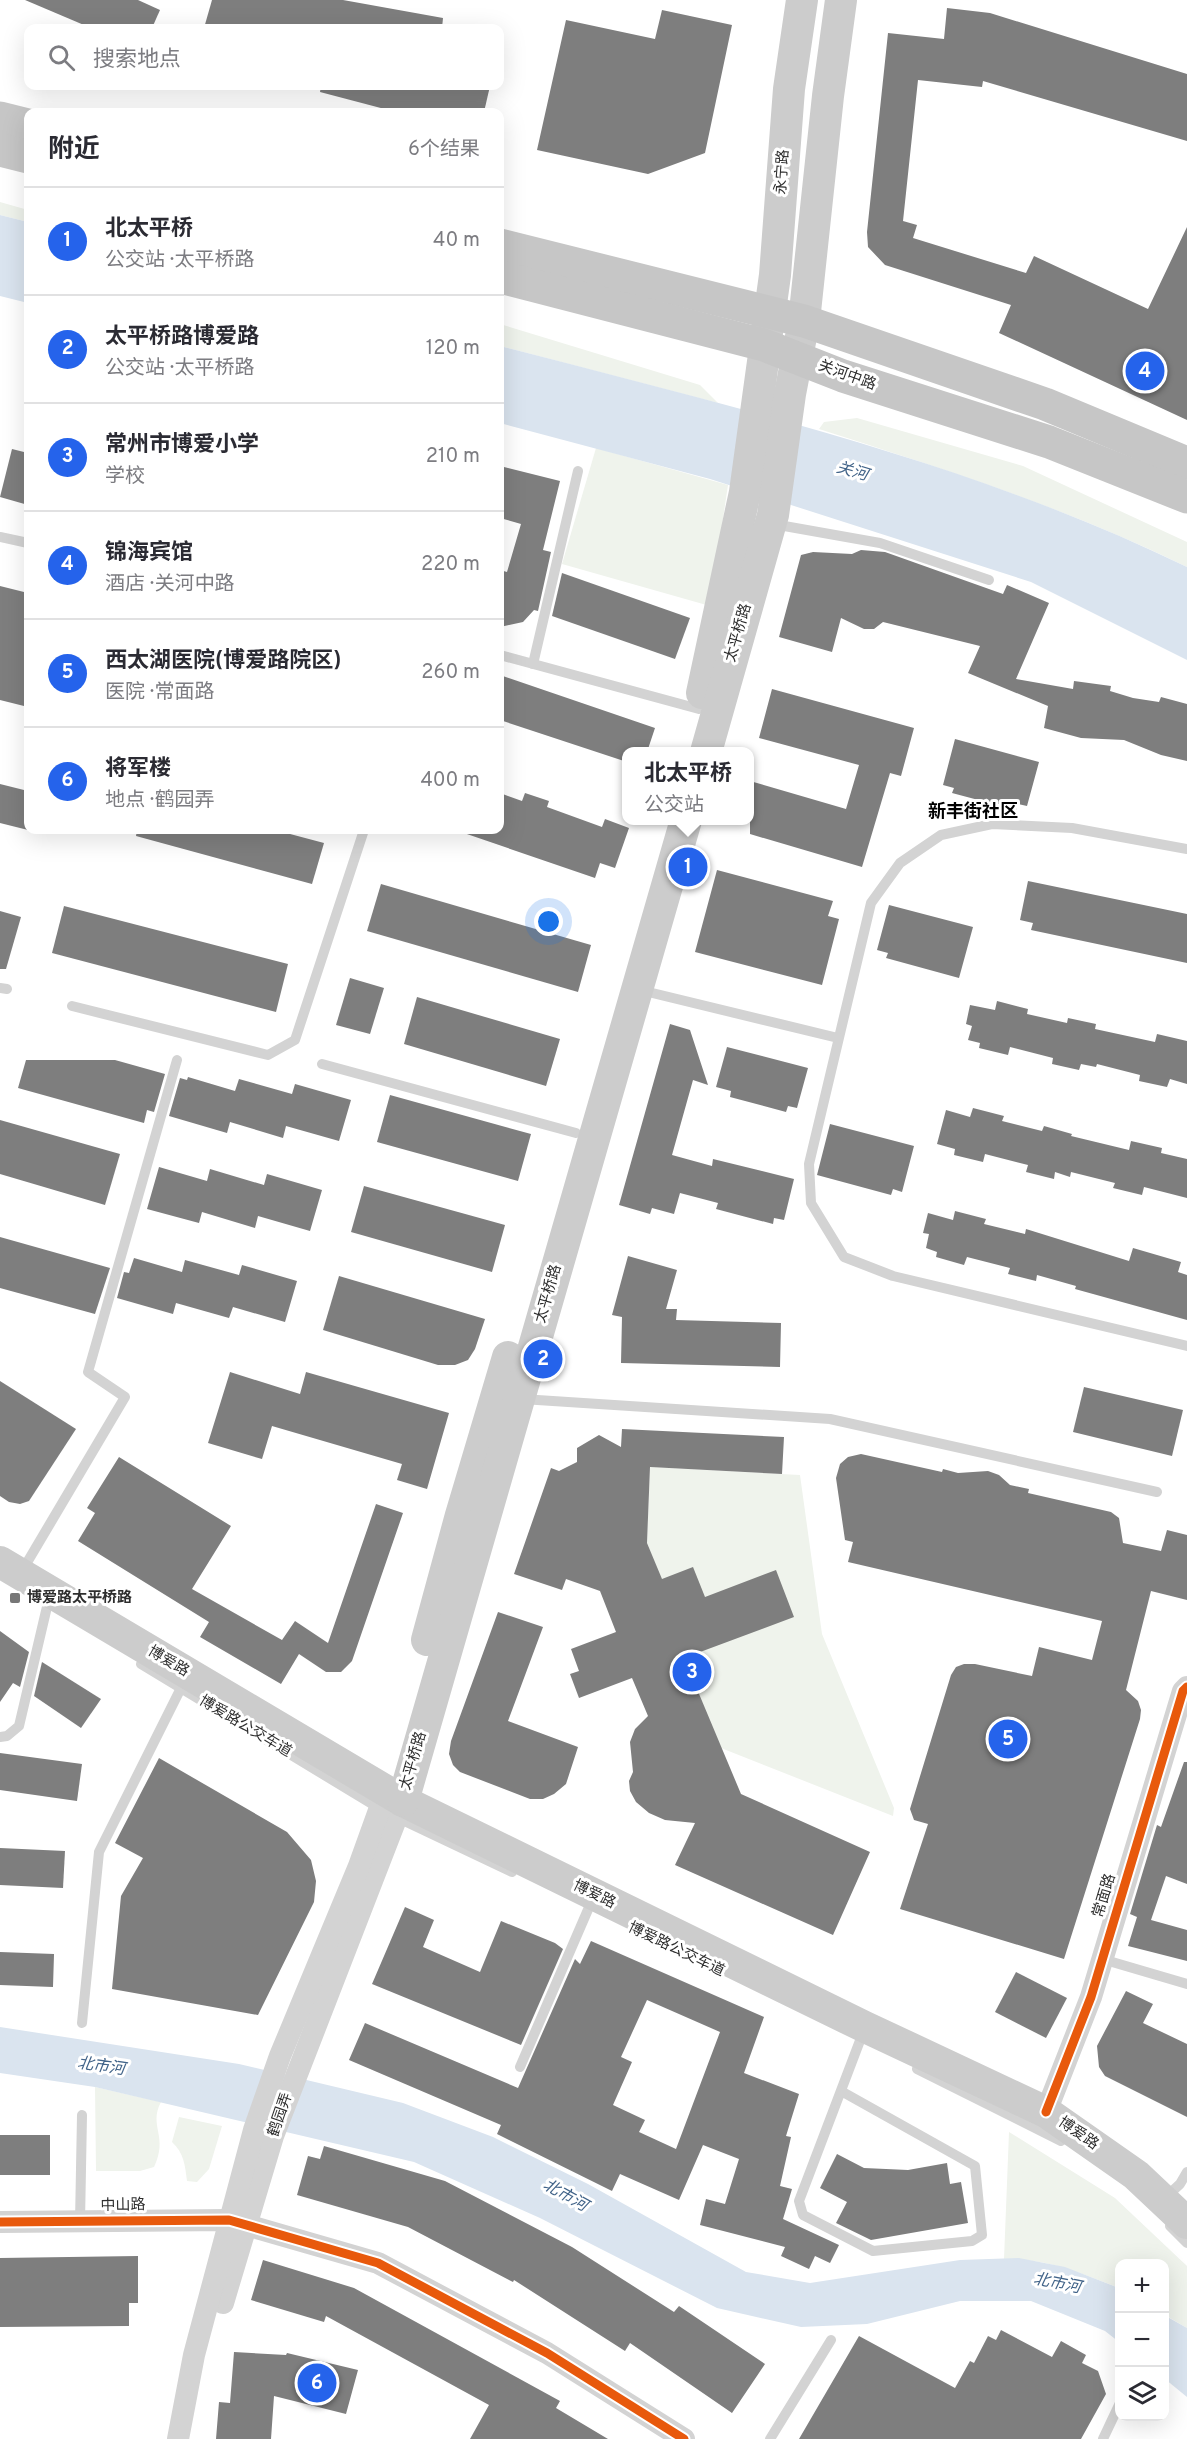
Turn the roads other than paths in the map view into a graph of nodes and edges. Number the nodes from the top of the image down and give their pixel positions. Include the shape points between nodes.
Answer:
1 (802, 0) edge
2 (841, 0) edge
3 (0, 118) edge
4 (24, 124) edge
5 (0, 150) edge
6 (24, 156) edge
7 (504, 246) edge
8 (504, 278) edge
9 (804, 321) junction
10 (766, 329) junction
11 (796, 358) junction
12 (1187, 463) edge
13 (578, 471) dead end
14 (1187, 497) edge
15 (771, 519) junction
16 (0, 537) edge
17 (24, 542) edge
18 (990, 580) dead end
19 (504, 656) edge
20 (533, 664) junction
21 (699, 709) junction
22 (688, 747) edge
23 (707, 747) edge
24 (666, 825) edge
25 (685, 825) edge
26 (363, 834) edge
27 (1187, 849) edge
28 (637, 990) junction
29 (72, 1005) dead end
30 (838, 1038) junction
31 (177, 1060) dead end
32 (322, 1064) dead end
33 (576, 1133) junction
34 (1187, 1346) edge
35 (519, 1399) junction
36 (1157, 1492) dead end
37 (10, 1568) edge
38 (48, 1602) junction
39 (133, 1659) dead end
40 (184, 1681) junction
41 (1187, 1687) edge
42 (0, 1737) edge
43 (391, 1805) junction
44 (525, 1878) dead end
45 (590, 1905) junction
46 (1102, 1959) junction
47 (1187, 1984) edge
48 (82, 2023) dead end
49 (861, 2037) junction
50 (902, 2061) dead end
51 (520, 2067) dead end
52 (841, 2091) junction
53 (1046, 2112) junction
54 (82, 2115) dead end
55 (1066, 2145) dead end
56 (1187, 2172) edge
57 (1171, 2214) edge
58 (0, 2222) edge
59 (80, 2222) junction
60 (238, 2222) junction
61 (1187, 2243) edge
62 (831, 2340) dead end
63 (1115, 2412) edge
64 (178, 2439) edge
65 (194, 2439) edge
66 (684, 2439) edge
67 (770, 2439) edge
68 (1103, 2439) edge

1 - 10 main road, 永宁路 via 789,89 775,275
2 - 9 main road
3 - 4 main road
5 - 6 main road
7 - 10 main road, 关河中路
8 - 10 main road, 关河中路
9 - 10 main road, 关河中路
9 - 11 main road
9 - 12 main road, 关河中路 via 1045,404
10 - 11 main road, 关河中路
10 - 21 main road via 743,502
11 - 14 main road, 关河中路 via 1049,442
11 - 15 main road, 太平桥路
13 - 20 lane
15 - 18 lane via 880,543
15 - 23 main road, 太平桥路
16 - 17 lane
19 - 20 lane
20 - 21 lane
21 - 22 main road
24 - 33 main road
25 - 28 main road, 太平桥路
26 - 29 lane via 295,1040 268,1056
27 - 30 lane via 1072,828 992,824 941,835 900,863 871,903
28 - 30 lane
28 - 35 main road, 太平桥路
30 - 34 lane via 809,1164 811,1203 844,1257 893,1276
31 - 37 lane via 88,1372 125,1397
32 - 33 lane
33 - 43 main road via 461,1515
35 - 36 lane via 830,1419
35 - 43 main road, 太平桥路
37 - 38 main road, 博爱路
38 - 40 main road, 博爱路
38 - 42 lane via 19,1726 8,1736
39 - 40 lane
40 - 43 main road, 博爱路
40 - 48 lane via 99,1852
41 - 46 street, 常面路
43 - 44 lane
43 - 45 main road, 博爱路
43 - 60 street, 鹤园弄 via 289,2060
45 - 49 main road, 博爱路
45 - 51 lane
46 - 47 lane
46 - 53 street, 常面路
49 - 52 lane
49 - 53 main road, 博爱路
50 - 55 lane
52 - 52 lane via 799,2201 803,2214 873,2251 972,2241 982,2235 975,2166
53 - 57 main road, 博爱路 via 1136,2175
54 - 59 lane
56 - 57 lane
57 - 61 lane
58 - 59 street, 中山路
59 - 60 street, 中山路
60 - 64 street, 鹤园弄 via 194,2355
60 - 65 street, 鹤园弄
60 - 66 street, 中山路 via 378,2263 547,2354
62 - 67 lane
63 - 68 lane

